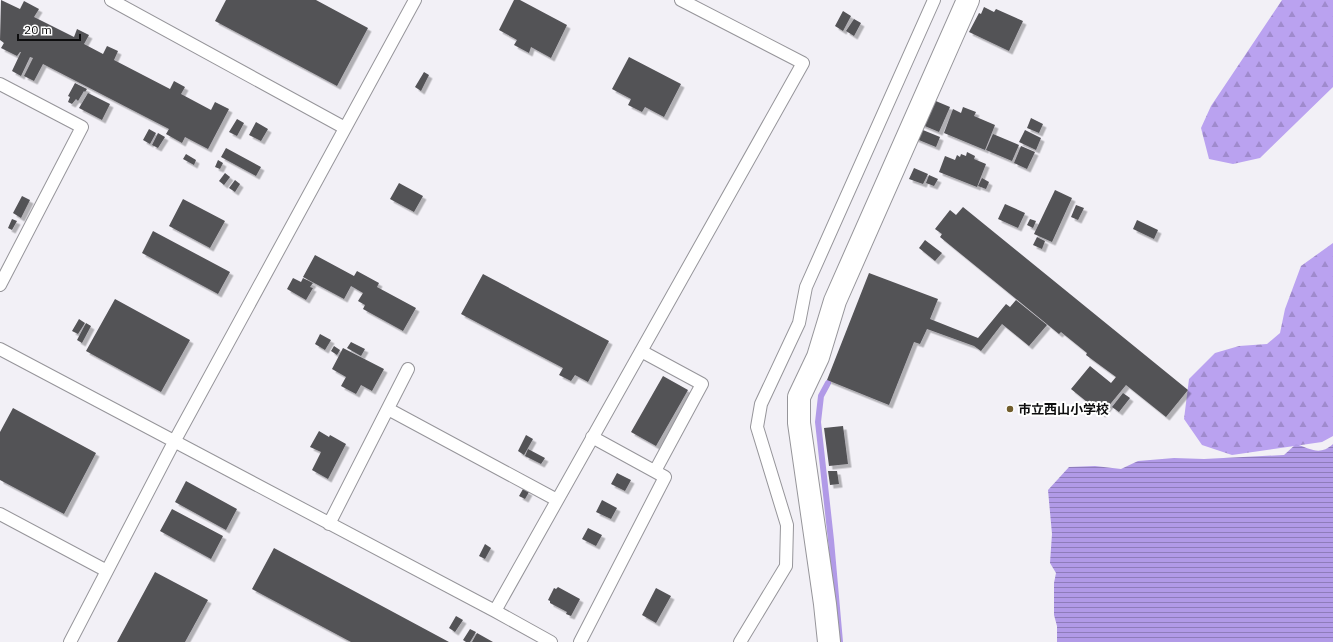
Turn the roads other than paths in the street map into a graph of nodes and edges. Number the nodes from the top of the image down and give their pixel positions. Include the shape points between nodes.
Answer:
1 (111, 0) edge
2 (415, 0) edge
3 (681, 0) edge
4 (934, 0) edge
5 (968, 0) edge
6 (0, 84) edge
7 (345, 128) junction
8 (0, 285) edge
9 (0, 349) edge
10 (641, 351) junction
11 (408, 369) dead end
12 (388, 409) junction
13 (592, 437) junction
14 (174, 442) junction
15 (655, 471) junction
16 (557, 500) junction
17 (0, 514) edge
18 (329, 524) junction
19 (107, 570) junction
20 (495, 611) junction
21 (70, 642) edge
22 (552, 642) edge
23 (580, 642) edge
24 (740, 642) edge
25 (829, 642) edge

1 - 7 lane
2 - 7 lane
3 - 10 lane via 803,63
4 - 24 lane via 806,287 799,323 761,404 757,428 787,525 786,566
5 - 25 street via 835,300 818,357 800,397 799,423
6 - 8 lane via 82,128
7 - 14 lane
9 - 14 lane
10 - 13 lane
10 - 15 lane via 702,384
11 - 12 lane
12 - 16 lane
12 - 18 lane
13 - 15 lane
13 - 16 lane
14 - 18 lane
14 - 19 lane
15 - 23 lane via 665,477
16 - 20 lane
17 - 19 lane
18 - 20 lane
19 - 21 lane
20 - 22 lane

